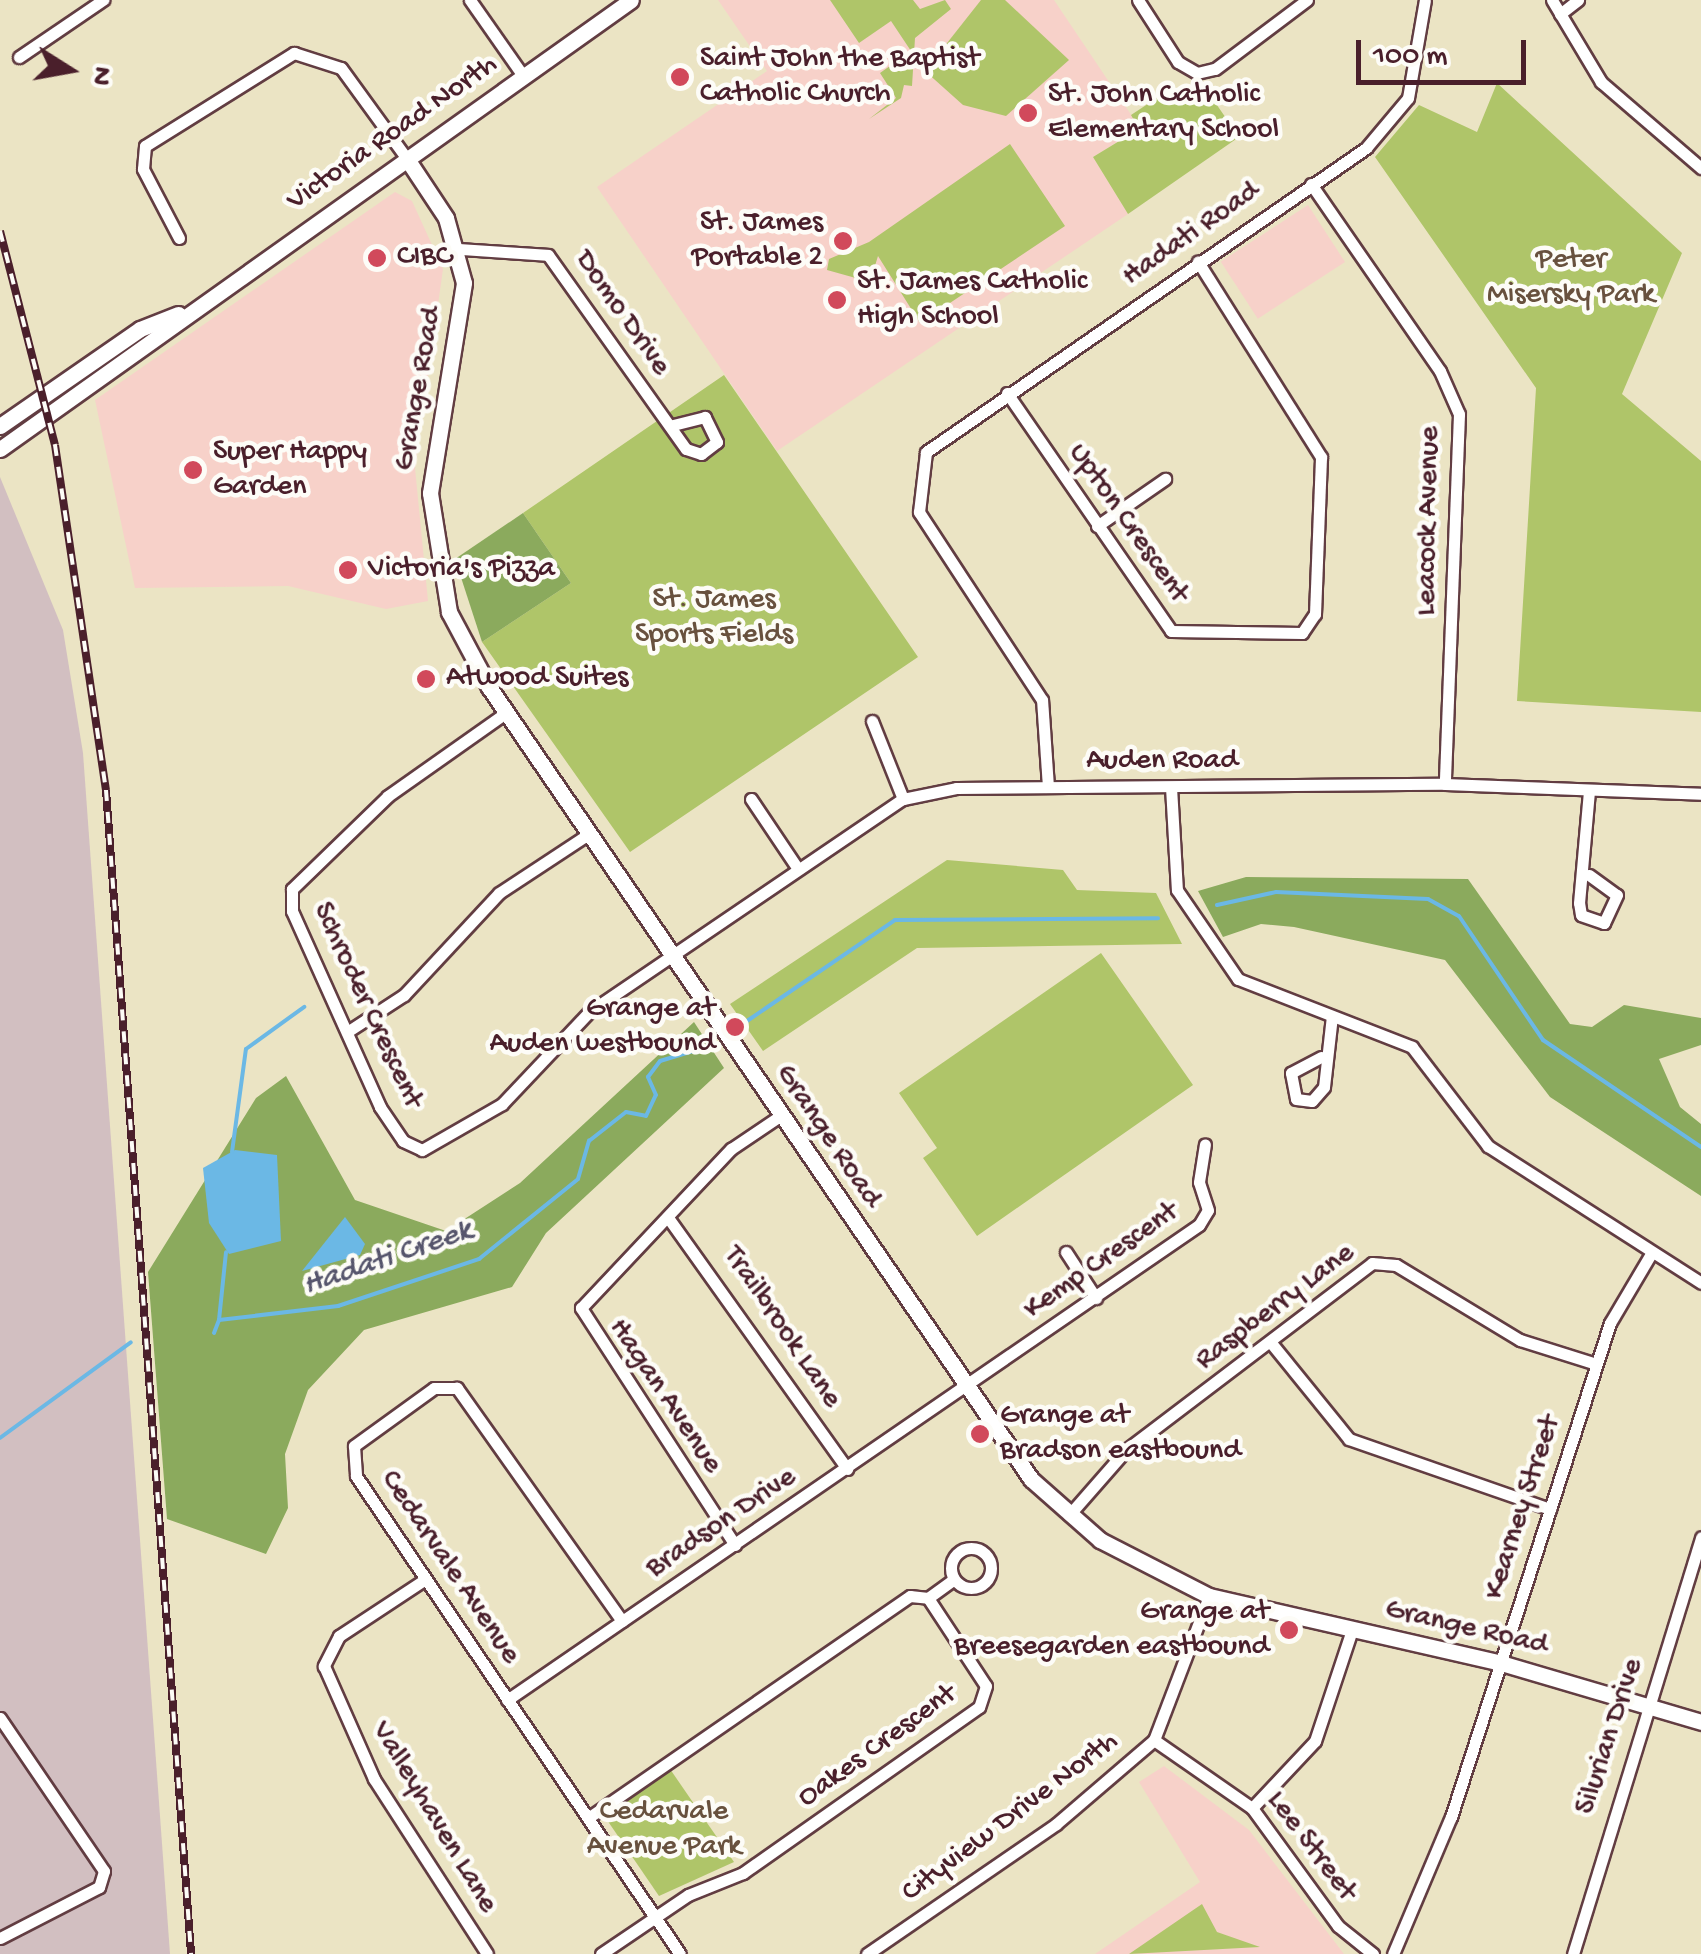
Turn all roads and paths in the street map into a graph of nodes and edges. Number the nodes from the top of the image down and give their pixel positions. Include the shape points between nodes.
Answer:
1 (102, 0) edge
2 (470, 0) edge
3 (631, 0) edge
4 (1138, 0) edge
5 (1307, 0) edge
6 (1425, 0) edge
7 (1552, 0) edge
8 (1578, 0) edge
9 (1560, 14) junction
10 (20, 57) dead end
11 (524, 77) junction
12 (407, 159) junction
13 (1701, 168) edge
14 (1311, 184) junction
15 (178, 238) dead end
16 (460, 249) junction
17 (1198, 262) junction
18 (186, 310) junction
19 (1007, 393) junction
20 (672, 425) dead end
21 (0, 426) edge
22 (0, 449) edge
23 (1164, 479) dead end
24 (1097, 526) junction
25 (508, 712) junction
26 (872, 722) dead end
27 (1444, 784) junction
28 (1048, 787) junction
29 (1171, 787) junction
30 (1589, 790) junction
31 (1701, 794) edge
32 (750, 799) dead end
33 (903, 800) junction
34 (590, 833) junction
35 (798, 869) junction
36 (1588, 875) dead end
37 (672, 956) junction
38 (1332, 1016) junction
39 (347, 1032) junction
40 (1321, 1057) dead end
41 (780, 1116) junction
42 (1205, 1144) dead end
43 (669, 1218) junction
44 (1066, 1252) dead end
45 (1652, 1252) junction
46 (1701, 1283) edge
47 (1096, 1298) junction
48 (1272, 1344) junction
49 (1596, 1364) junction
50 (965, 1390) junction
51 (847, 1469) junction
52 (1550, 1508) junction
53 (1069, 1514) junction
54 (1701, 1536) edge
55 (735, 1545) junction
56 (954, 1578) dead end
57 (424, 1580) junction
58 (1209, 1596) junction
59 (928, 1598) junction
60 (622, 1622) junction
61 (1352, 1630) junction
62 (1501, 1663) junction
63 (507, 1700) junction
64 (1648, 1705) junction
65 (0, 1718) edge
66 (1701, 1722) edge
67 (1154, 1740) junction
68 (1252, 1808) junction
69 (588, 1818) junction
70 (655, 1916) junction
71 (0, 1938) edge
72 (487, 1954) edge
73 (601, 1954) edge
74 (680, 1954) edge
75 (867, 1954) edge
76 (1373, 1954) edge
77 (1394, 1954) edge
78 (1574, 1954) edge

1 - 10 street
2 - 11 street
3 - 11 main road, Victoria Road North
4 - 5 street via 1178,62 1197,73 1215,70
6 - 14 street, Hadati Road via 1416,69 1394,120
7 - 9 street
8 - 9 street
9 - 13 street via 1602,82
11 - 12 main road, Victoria Road North
12 - 15 street via 341,68 294,52 144,146 142,169 175,216
12 - 16 main road, Grange Road
12 - 18 main road, Victoria Road North
14 - 17 street, Hadati Road
14 - 27 street, Leacock Avenue via 1440,371 1458,414
16 - 20 street, Domo Drive via 548,255
16 - 25 main road, Grange Road via 462,316 432,466 432,542 448,612
17 - 19 street, Hadati Road
17 - 24 street, Upton Crescent via 1321,457 1315,614 1292,635 1181,635 1163,624
18 - 21 main road, Victoria Road North via 140,329
18 - 22 main road, Victoria Road North via 148,350
19 - 24 street, Upton Crescent
19 - 28 street, Hadati Road via 926,452 916,490 928,533 1042,700
23 - 24 street
25 - 34 main road, Grange Road
25 - 39 street, Schroder Crescent via 388,796 292,889 292,910
26 - 33 street
27 - 29 street, Auden Road
27 - 30 street, Auden Road
28 - 29 street, Auden Road
28 - 33 street, Auden Road via 956,788
29 - 38 street via 1177,890 1204,939 1260,992
30 - 31 street, Auden Road
30 - 36 street
32 - 35 street
33 - 35 street, Auden Road
34 - 37 main road, Grange Road
34 - 39 street via 499,894 404,995
35 - 37 street, Auden Road
37 - 39 street, Schroder Crescent via 589,1012 502,1104 430,1151 402,1141
37 - 41 main road, Grange Road
38 - 40 street
38 - 45 street via 1412,1048 1488,1146
41 - 43 street, Hagan Avenue via 731,1149
41 - 50 main road, Grange Road
42 - 47 street, Kemp Crescent via 1206,1218
43 - 51 street, Trailbrook Lane
43 - 55 street, Hagan Avenue via 590,1288 580,1317
44 - 47 street
45 - 46 street
45 - 49 street, Kearney Street via 1616,1309
47 - 50 street, Kemp Crescent
48 - 49 street, Raspberry Lane via 1384,1262 1504,1333
48 - 52 street via 1349,1440
48 - 53 street, Raspberry Lane via 1126,1450
49 - 52 street, Kearney Street
50 - 51 street, Bradson Drive
50 - 53 main road, Grange Road
51 - 55 street, Bradson Drive
52 - 62 street, Kearney Street
53 - 58 main road, Grange Road via 1128,1558
54 - 64 street, Silurian Drive
55 - 60 street, Bradson Drive
56 - 59 street
57 - 60 street, Cedarvale Avenue via 351,1456 364,1436 445,1385 468,1396
57 - 63 street, Cedarvale Avenue
57 - 72 street, Valleyhaven Lane via 340,1636 324,1666 374,1779
58 - 61 main road, Grange Road
58 - 67 street, Cityview Drive North
59 - 69 street via 900,1601
59 - 70 street, Oakes Crescent via 981,1674 979,1707 742,1873
60 - 63 street, Bradson Drive
61 - 62 main road, Grange Road
61 - 68 street via 1315,1741
62 - 64 main road, Grange Road
62 - 77 street, Kearney Street
63 - 69 street, Cedarvale Avenue
64 - 66 main road, Grange Road
64 - 78 street, Silurian Drive
65 - 71 street via 101,1862 103,1879
67 - 68 street, Lee Street
67 - 75 street, Cityview Drive North via 1056,1824
68 - 76 street, Lee Street via 1338,1926
69 - 70 street, Cedarvale Avenue
70 - 73 street
70 - 74 street, Cedarvale Avenue

